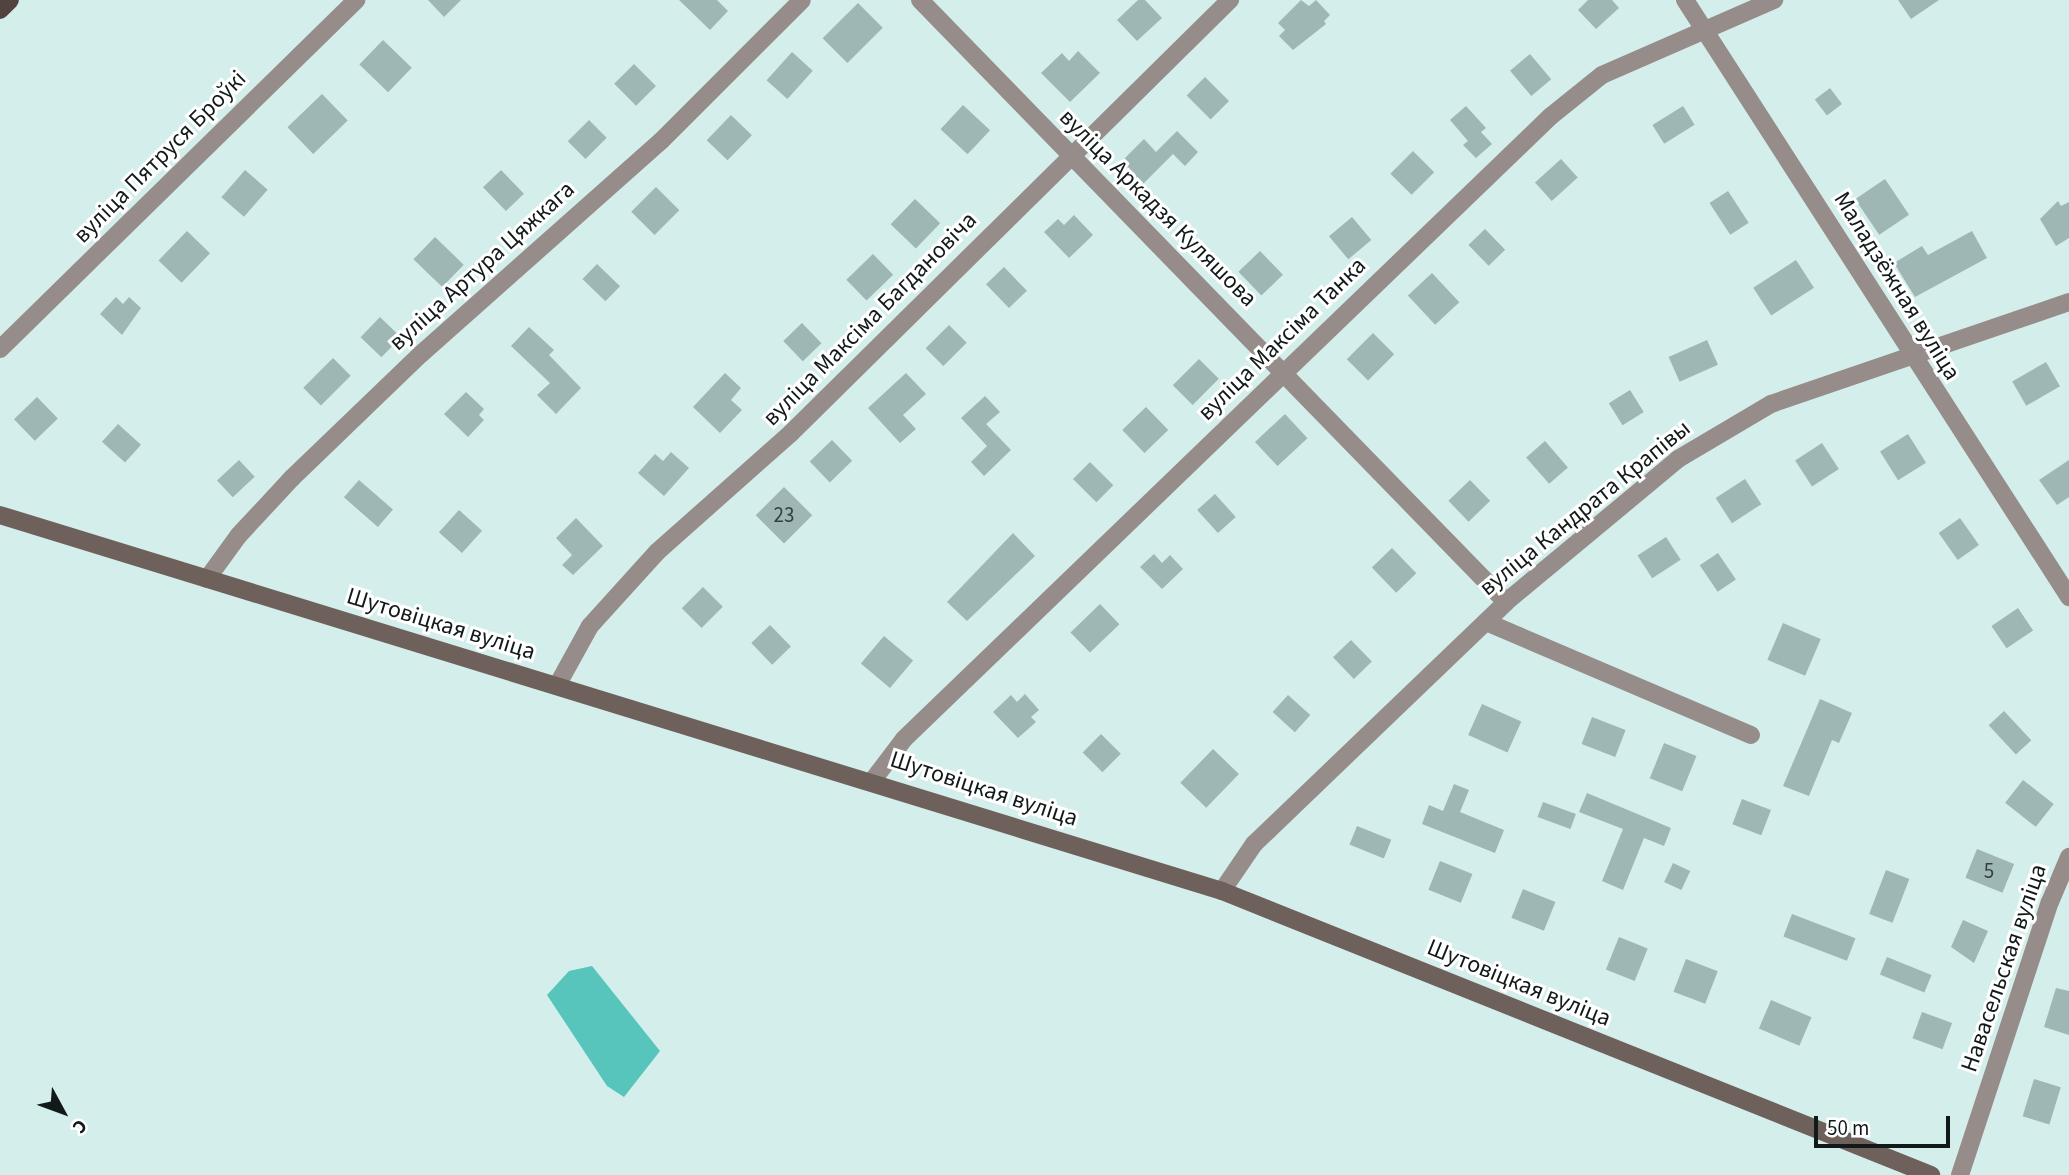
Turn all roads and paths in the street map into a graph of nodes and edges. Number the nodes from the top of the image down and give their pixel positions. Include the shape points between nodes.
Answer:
1 (10, 0) edge
2 (356, 0) edge
3 (802, 0) edge
4 (920, 0) edge
5 (1230, 0) edge
6 (1685, 0) edge
7 (1774, 0) edge
8 (0, 10) edge
9 (1706, 29) junction
10 (1070, 155) junction
11 (2069, 302) edge
12 (0, 349) edge
13 (1910, 354) junction
14 (1284, 370) junction
15 (0, 515) edge
16 (207, 579) junction
17 (2069, 597) edge
18 (1506, 602) junction
19 (1486, 621) junction
20 (558, 684) junction
21 (1751, 735) dead end
22 (873, 780) junction
23 (2069, 858) edge
24 (1222, 891) junction
25 (1931, 1175) edge
26 (1960, 1175) edge

1 - 8 main road
2 - 12 street, вуліца Пятруся Броўкі
3 - 16 street, вуліца Артура Цяжкага via 661,141 421,354 292,478 239,535
4 - 10 street, вуліца Аркадзя Куляшова
5 - 10 street, вуліца Максіма Багдановіча
6 - 9 street, Маладзёжная вуліца
7 - 9 street, вуліца Максіма Танка
9 - 13 street, Маладзёжная вуліца
9 - 14 street, вуліца Максіма Танка via 1602,75 1551,116
10 - 14 street, вуліца Аркадзя Куляшова
10 - 20 street, вуліца Максіма Багдановіча via 791,433 657,552 590,626
11 - 13 street, вуліца Кандрата Крапівы
13 - 17 street, Маладзёжная вуліца
13 - 18 street, вуліца Кандрата Крапівы via 1771,404 1723,429 1678,459
14 - 18 street, вуліца Аркадзя Куляшова
14 - 22 street, вуліца Максіма Танка via 904,739
15 - 16 main road, Шутовіцкая вуліца
16 - 20 main road, Шутовіцкая вуліца
18 - 19 street, вуліца Кандрата Крапівы
19 - 21 street
19 - 24 street, вуліца Кандрата Крапівы via 1254,844
20 - 22 main road, Шутовіцкая вуліца
22 - 24 main road, Шутовіцкая вуліца
23 - 26 street, Навасельская вуліца via 2050,902
24 - 25 main road, Шутовіцкая вуліца

